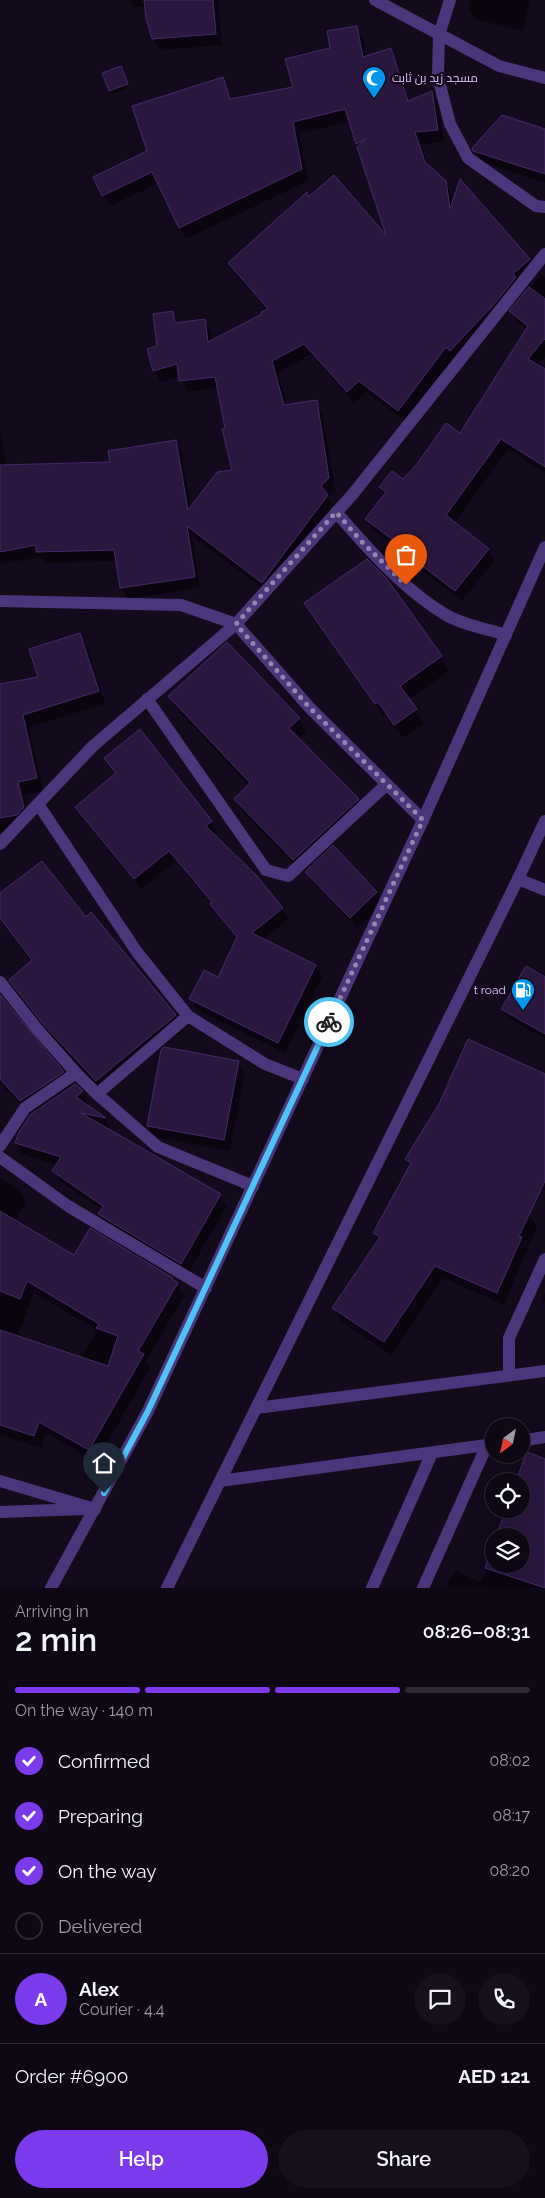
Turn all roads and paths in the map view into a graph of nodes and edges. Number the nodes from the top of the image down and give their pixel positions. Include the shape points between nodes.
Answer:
1 (375, 0) edge
2 (450, 0) edge
3 (439, 35) junction
4 (545, 78) edge
5 (545, 207) edge
6 (545, 254) edge
7 (336, 512) junction
8 (545, 547) edge
9 (0, 601) edge
10 (236, 624) junction
11 (506, 635) junction
12 (147, 699) junction
13 (387, 784) junction
14 (38, 804) junction
15 (423, 820) junction
16 (545, 821) edge
17 (0, 844) edge
18 (518, 879) junction
19 (545, 890) edge
20 (0, 982) edge
21 (188, 1016) junction
22 (76, 1073) junction
23 (303, 1079) junction
24 (97, 1094) junction
25 (0, 1146) edge
26 (0, 1157) edge
27 (253, 1186) junction
28 (545, 1259) edge
29 (206, 1288) junction
30 (545, 1371) edge
31 (509, 1375) junction
32 (256, 1408) junction
33 (545, 1438) edge
34 (530, 1440) edge
35 (485, 1446) edge
36 (432, 1453) junction
37 (485, 1456) edge
38 (0, 1480) edge
39 (220, 1482) junction
40 (95, 1509) junction
41 (0, 1512) edge
42 (51, 1588) edge
43 (167, 1588) edge
44 (372, 1588) edge
45 (423, 1588) edge

1 - 3 street
2 - 3 street
3 - 4 street via 499,66
3 - 5 street via 438,77 450,124 468,158 536,206
6 - 7 street
7 - 10 street
7 - 11 street via 406,585 448,616
8 - 11 street
9 - 10 street via 181,605
10 - 12 street
10 - 13 street via 310,708
11 - 15 street
12 - 13 street via 266,870 288,876
12 - 14 street via 93,746
13 - 15 street
14 - 17 street
14 - 21 street via 137,952
15 - 23 street
16 - 18 street
18 - 19 street
18 - 32 street
20 - 22 street
21 - 23 street via 265,1064
21 - 24 street
22 - 24 street
22 - 25 street via 25,1108
23 - 27 street
24 - 27 street via 158,1147
26 - 29 street via 68,1206
27 - 29 street
28 - 31 street via 508,1338
29 - 40 street via 148,1411
30 - 31 street
31 - 32 street
32 - 39 street
33 - 34 street
35 - 36 street
36 - 39 street
36 - 44 street
37 - 45 street
38 - 40 street
39 - 43 street
40 - 41 street
40 - 42 street

